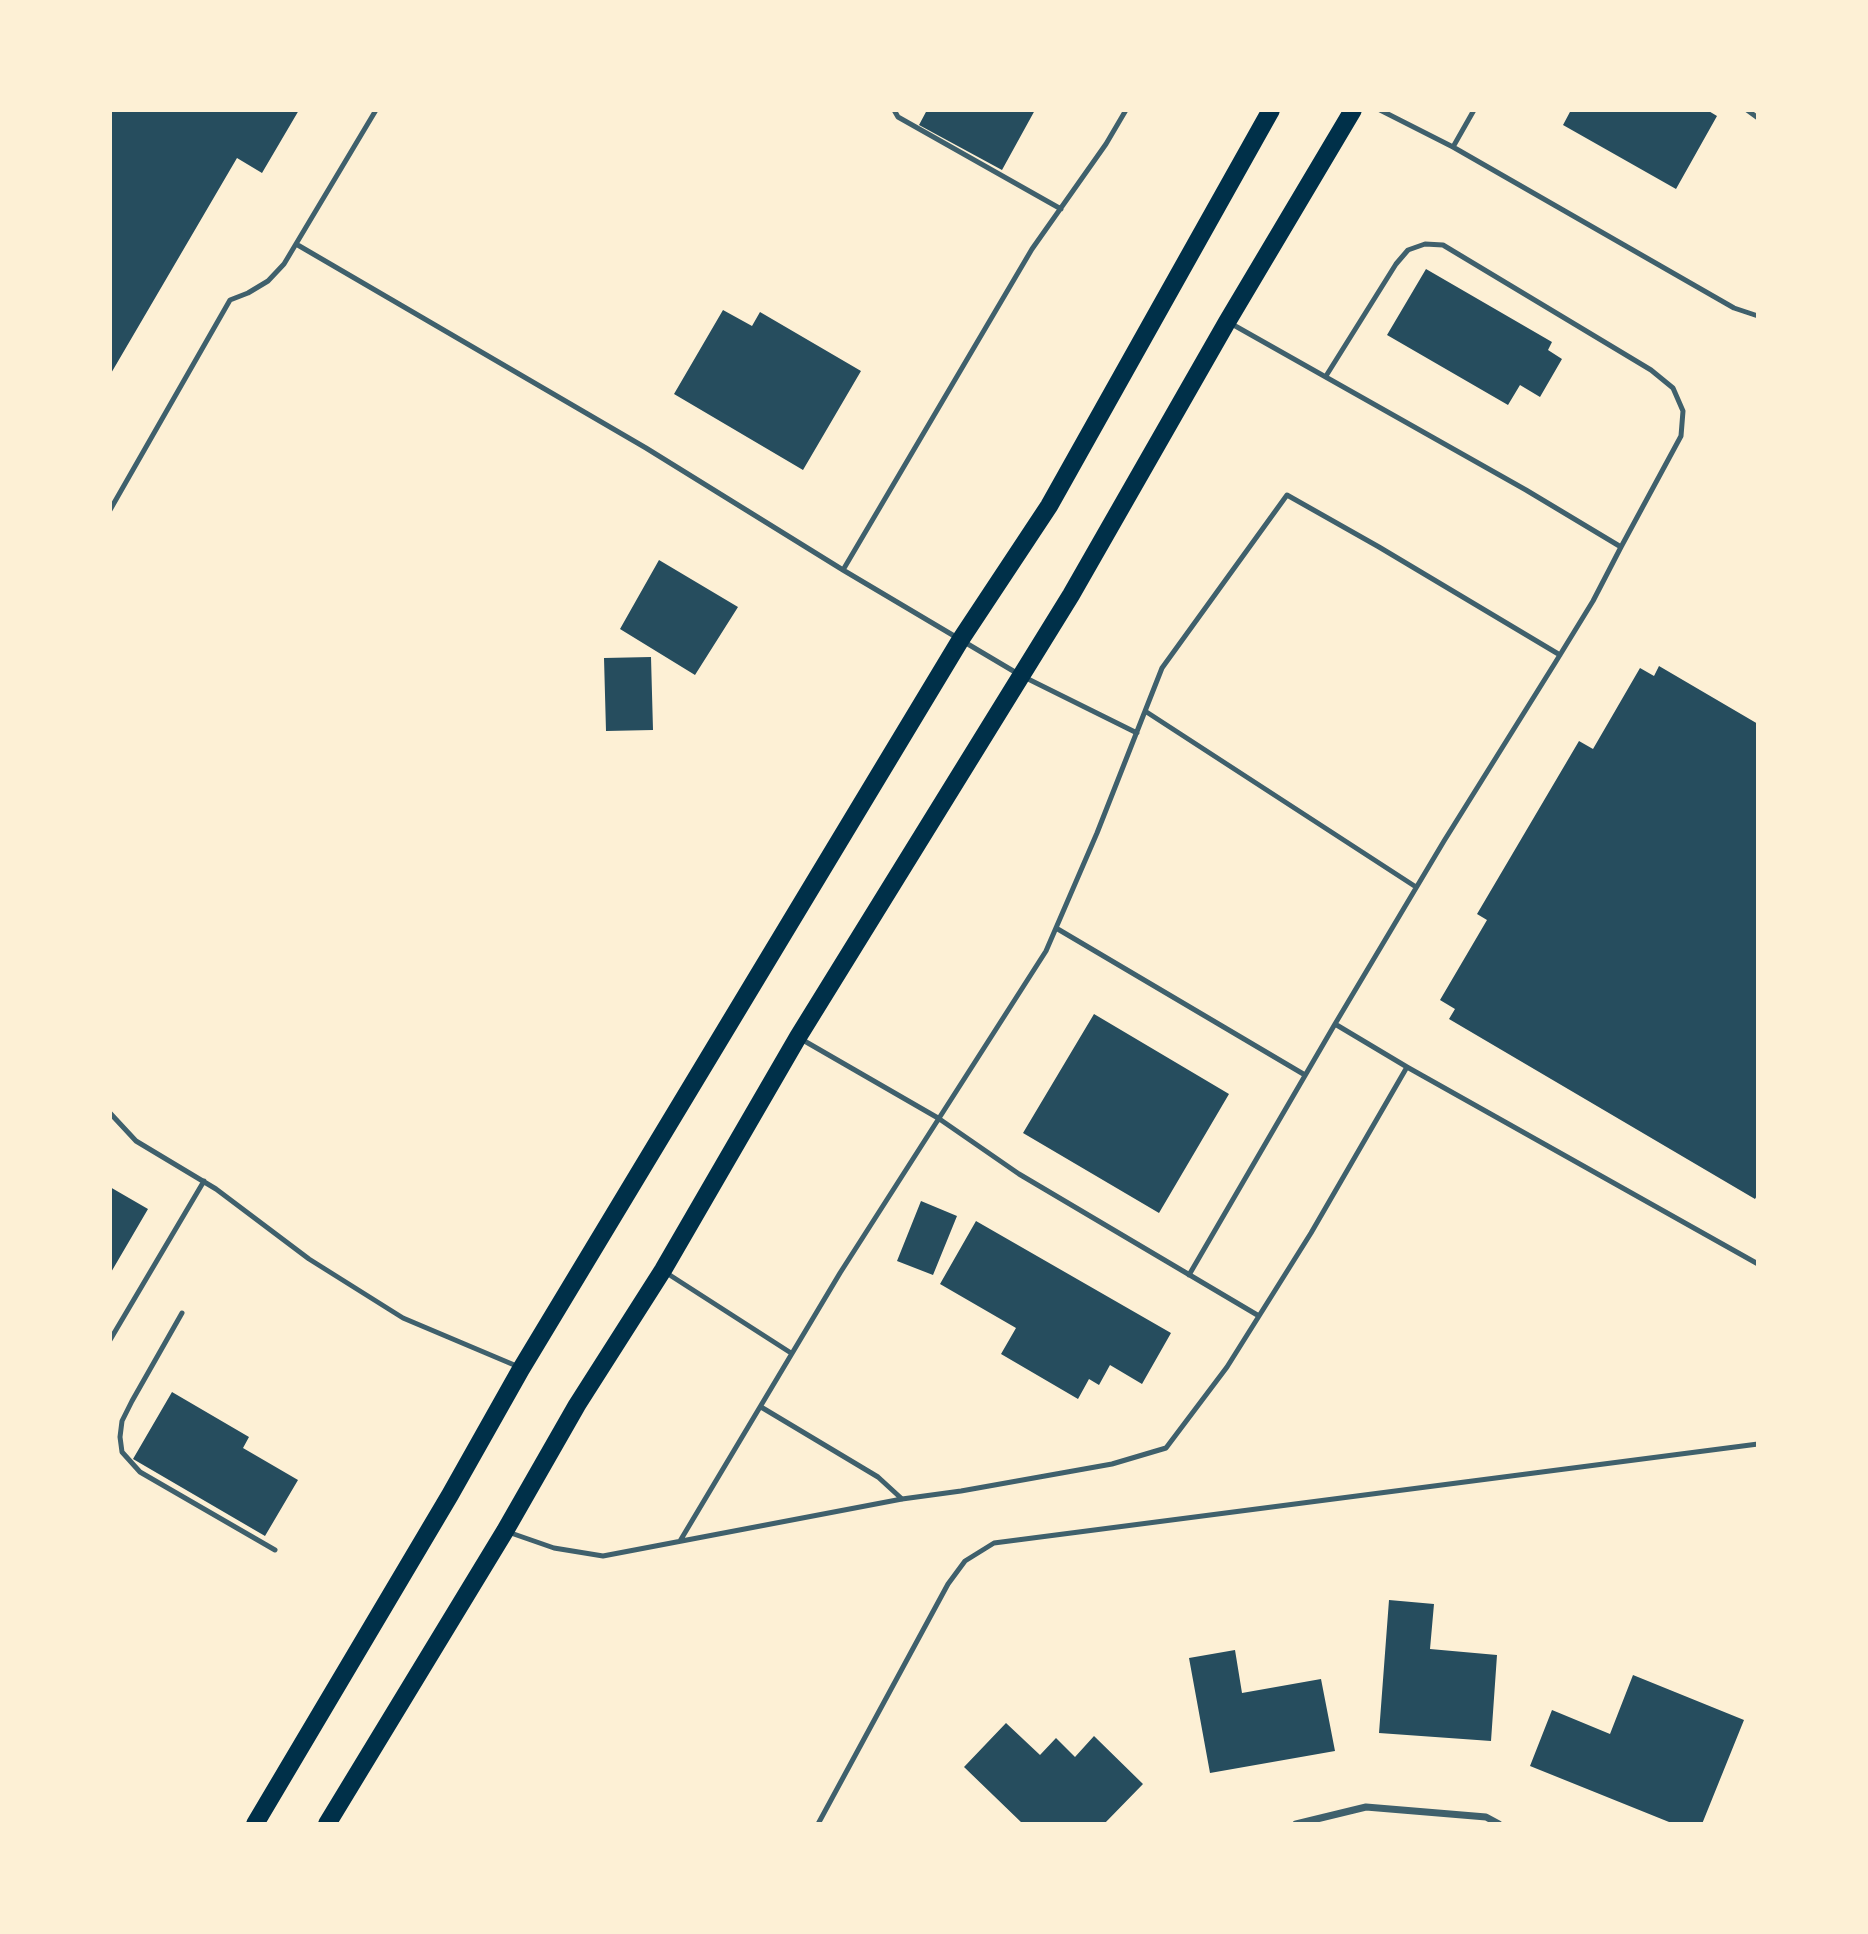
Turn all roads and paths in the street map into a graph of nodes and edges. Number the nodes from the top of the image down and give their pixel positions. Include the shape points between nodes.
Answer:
1 (376, 110) edge
2 (894, 110) edge
3 (1126, 110) edge
4 (1271, 110) edge
5 (1353, 110) edge
6 (1380, 110) edge
7 (1474, 110) edge
8 (1747, 110) edge
9 (1758, 118) edge
10 (1453, 147) junction
11 (1061, 209) junction
12 (296, 244) junction
13 (1758, 316) edge
14 (1227, 321) junction
15 (1326, 376) junction
16 (110, 510) edge
17 (1622, 547) junction
18 (843, 570) junction
19 (961, 639) junction
20 (1560, 655) junction
21 (1020, 675) junction
22 (1145, 710) junction
23 (1137, 733) junction
24 (1416, 887) junction
25 (1056, 928) junction
26 (1335, 1024) junction
27 (798, 1037) junction
28 (1408, 1068) junction
29 (1305, 1075) junction
30 (110, 1113) edge
31 (938, 1118) junction
32 (204, 1181) junction
33 (1758, 1264) edge
34 (663, 1270) junction
35 (1189, 1275) junction
36 (182, 1312) dead end
37 (1259, 1317) junction
38 (110, 1340) edge
39 (791, 1353) junction
40 (521, 1369) junction
41 (761, 1407) junction
42 (1758, 1444) edge
43 (902, 1499) junction
44 (505, 1531) junction
45 (680, 1541) junction
46 (275, 1550) dead end
47 (255, 1824) edge
48 (327, 1824) edge
49 (818, 1824) edge
50 (1296, 1824) edge
51 (1499, 1824) edge

1 - 12 lane
2 - 11 lane via 898,117
3 - 11 lane
4 - 19 main road via 1049,506
5 - 14 main road
6 - 10 lane
7 - 10 lane
8 - 9 lane
10 - 13 lane via 1734,308
11 - 18 lane via 1032,249
12 - 16 lane via 268,281 230,300
12 - 18 lane via 646,448
14 - 15 lane
14 - 21 main road via 1071,595
15 - 17 lane
15 - 17 lane via 1408,250 1425,244 1443,245 1651,370 1673,388 1683,411 1681,436
17 - 20 lane
18 - 19 lane
19 - 21 lane
19 - 40 main road
20 - 22 lane via 1287,495 1163,668
20 - 24 lane
21 - 23 lane
21 - 27 main road
22 - 23 lane
22 - 24 lane
23 - 25 lane
24 - 26 lane
25 - 29 lane
25 - 31 lane via 1046,951
26 - 28 lane
26 - 29 lane
27 - 31 lane
27 - 34 main road
28 - 33 lane
28 - 37 lane
29 - 35 lane
30 - 32 lane via 136,1141
31 - 35 lane via 1019,1174
31 - 39 lane
32 - 38 lane
32 - 40 lane via 309,1259 403,1318
34 - 39 lane
34 - 44 main road via 577,1405
35 - 37 lane
36 - 46 lane via 122,1421 122,1451 140,1472
37 - 43 lane via 1166,1448 1112,1464
39 - 41 lane
40 - 47 main road
41 - 43 lane via 878,1477
41 - 45 lane
42 - 49 lane via 994,1544 965,1561 947,1584
43 - 45 lane
44 - 45 lane via 554,1548 603,1556
44 - 48 main road
50 - 51 street via 1366,1807 1486,1817

